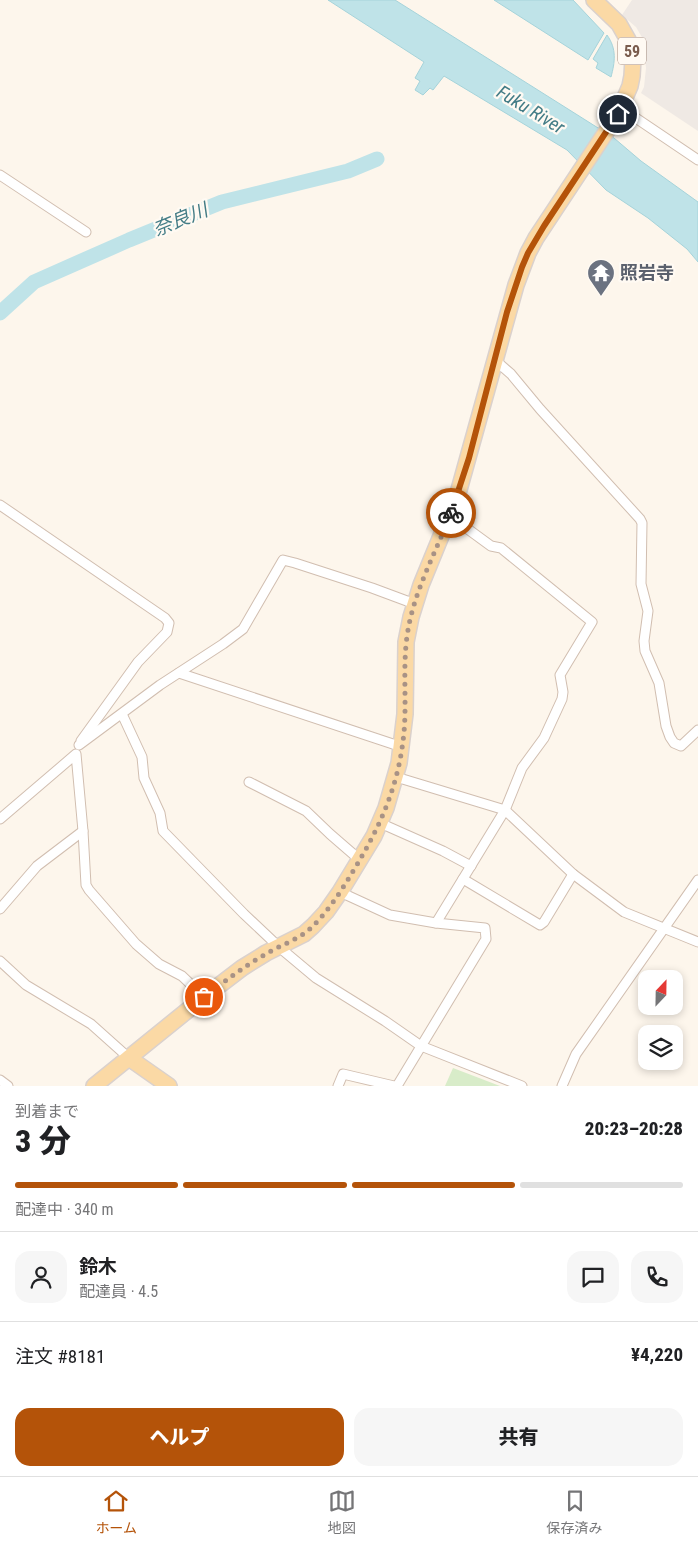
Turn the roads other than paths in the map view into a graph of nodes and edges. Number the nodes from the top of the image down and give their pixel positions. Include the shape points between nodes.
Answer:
1 (594, 0) edge
2 (619, 111) junction
3 (698, 160) edge
4 (0, 175) edge
5 (86, 232) dead end
6 (495, 360) junction
7 (0, 505) edge
8 (450, 516) junction
9 (415, 604) junction
10 (179, 673) junction
11 (122, 714) junction
12 (698, 730) edge
13 (402, 747) junction
14 (78, 749) junction
15 (396, 777) junction
16 (249, 782) dead end
17 (505, 810) junction
18 (0, 819) edge
19 (380, 823) junction
20 (84, 831) junction
21 (360, 860) junction
22 (471, 866) junction
23 (573, 874) junction
24 (463, 879) junction
25 (698, 880) edge
26 (340, 892) junction
27 (0, 909) edge
28 (436, 923) junction
29 (663, 929) junction
30 (698, 942) edge
31 (279, 947) junction
32 (0, 961) edge
33 (204, 997) junction
34 (421, 1046) junction
35 (128, 1058) junction
36 (0, 1080) edge
37 (8, 1086) edge
38 (94, 1086) edge
39 (170, 1086) edge
40 (338, 1086) edge
41 (396, 1086) edge
42 (522, 1086) edge
43 (562, 1086) edge

1 - 2 main road, 59 via 619,24 631,50 632,76
2 - 3 street
2 - 6 main road, 59 via 532,246 507,312
4 - 5 street
6 - 8 main road, 59
6 - 12 street via 640,519 641,584 648,611 645,651 659,683 674,743 682,746
7 - 14 street via 169,623 167,632 138,662 91,725
8 - 9 main road, 59
8 - 17 street via 491,546 501,548 592,622 560,674 562,699 544,738 522,768
9 - 10 street via 283,560 243,629
9 - 13 main road, 59 via 406,642
10 - 11 street
10 - 13 street
11 - 14 street
11 - 31 street via 142,757 144,778 160,813 163,831
13 - 15 main road, 59
14 - 18 street
14 - 20 street
15 - 17 street
15 - 19 main road, 59
16 - 21 street via 306,811
17 - 22 street
17 - 23 street
19 - 21 main road, 59
19 - 22 street
20 - 27 street via 37,866
20 - 33 street via 86,885 89,890 136,944 159,964 182,976
21 - 26 main road, 59
22 - 24 street
23 - 24 street via 540,925
23 - 29 street via 624,912
24 - 28 street
25 - 29 street
26 - 28 street via 390,915
26 - 31 main road, 59 via 314,926
28 - 34 street via 485,928 486,939
29 - 30 street
29 - 43 street via 576,1054
31 - 33 main road, 59 via 242,968
31 - 34 street via 316,978
32 - 35 street via 26,985 91,1024
33 - 35 main road, 59
34 - 41 street
34 - 42 street
35 - 38 main road
35 - 39 main road
36 - 37 street
40 - 41 street via 342,1074

